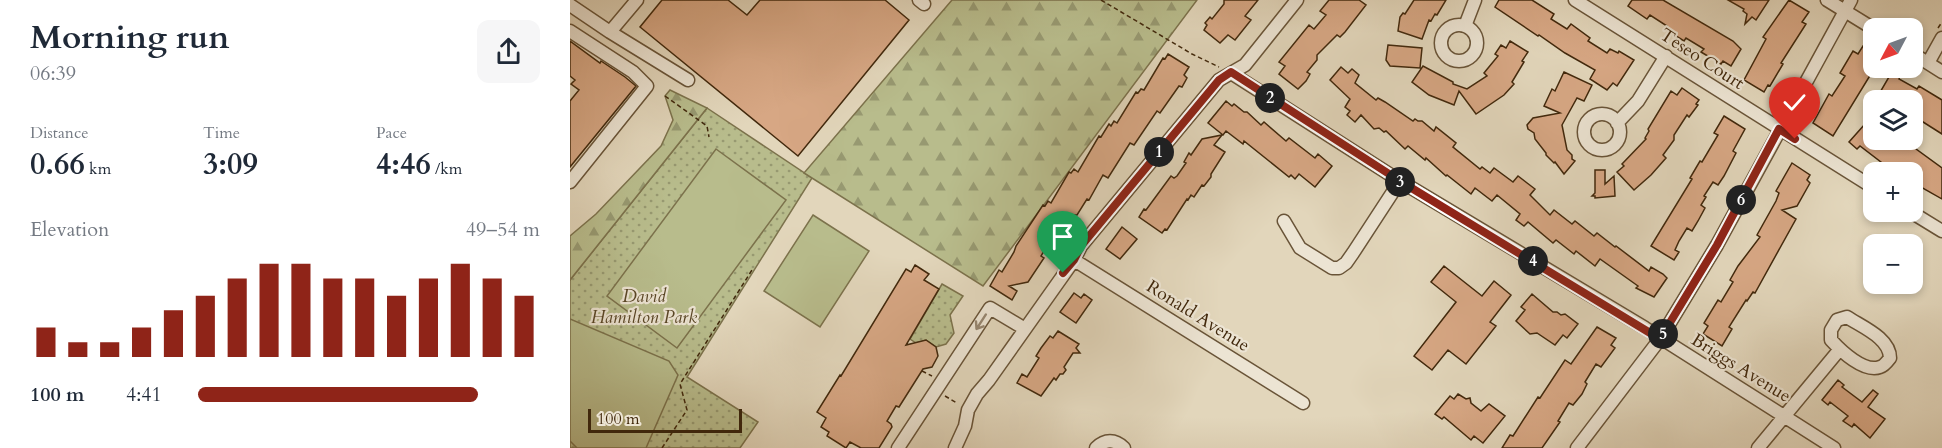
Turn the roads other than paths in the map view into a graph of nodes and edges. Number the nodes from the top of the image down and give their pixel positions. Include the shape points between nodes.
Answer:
1 (637, 0) edge
2 (1297, 0) edge
3 (1475, 0) edge
4 (1575, 0) edge
5 (1827, 0) edge
6 (570, 5) edge
7 (1848, 6) edge
8 (1863, 19) edge
9 (1465, 26) dead end
10 (570, 31) edge
11 (610, 32) junction
12 (1942, 38) edge
13 (1666, 56) junction
14 (1923, 60) edge
15 (1928, 63) junction
16 (1231, 72) junction
17 (1942, 72) edge
18 (688, 80) dead end
19 (1617, 123) dead end
20 (1779, 129) junction
21 (1400, 181) junction
22 (1863, 181) edge
23 (570, 182) edge
24 (1923, 219) edge
25 (1284, 221) dead end
26 (1942, 231) edge
27 (1074, 260) junction
28 (1025, 329) junction
29 (1660, 339) junction
30 (1840, 349) junction
31 (1303, 404) dead end
32 (1784, 417) junction
33 (898, 448) edge
34 (955, 448) edge
35 (1096, 448) edge
36 (1124, 448) edge
37 (1577, 448) edge
38 (1758, 448) edge
39 (1834, 448) edge

1 - 11 street
2 - 16 street via 1245,65
3 - 9 street
4 - 13 street, Teseo Court
5 - 7 street
6 - 11 street
7 - 8 street
7 - 20 street
10 - 23 street via 633,72 647,86
11 - 18 street
12 - 15 street
13 - 19 street via 1638,101
13 - 20 street, Teseo Court
14 - 15 street
15 - 17 street
16 - 21 street, Briggs Avenue
16 - 27 street via 1219,80 1081,246
20 - 22 street, Teseo Court
20 - 29 street via 1717,245
21 - 25 street via 1339,268 1332,268 1300,248
21 - 29 street, Briggs Avenue
24 - 26 street
27 - 28 street
27 - 31 street, Ronald Avenue
28 -> 33 street via 990,308
28 - 34 street via 976,394
29 - 32 street, Briggs Avenue
29 - 37 street
30 - 30 street via 1872,369 1882,367 1890,358 1886,344 1847,317 1837,320 1832,330 1831,340
30 - 32 street
32 - 38 street
32 - 39 street, Briggs Avenue
35 - 36 street via 1109,441

